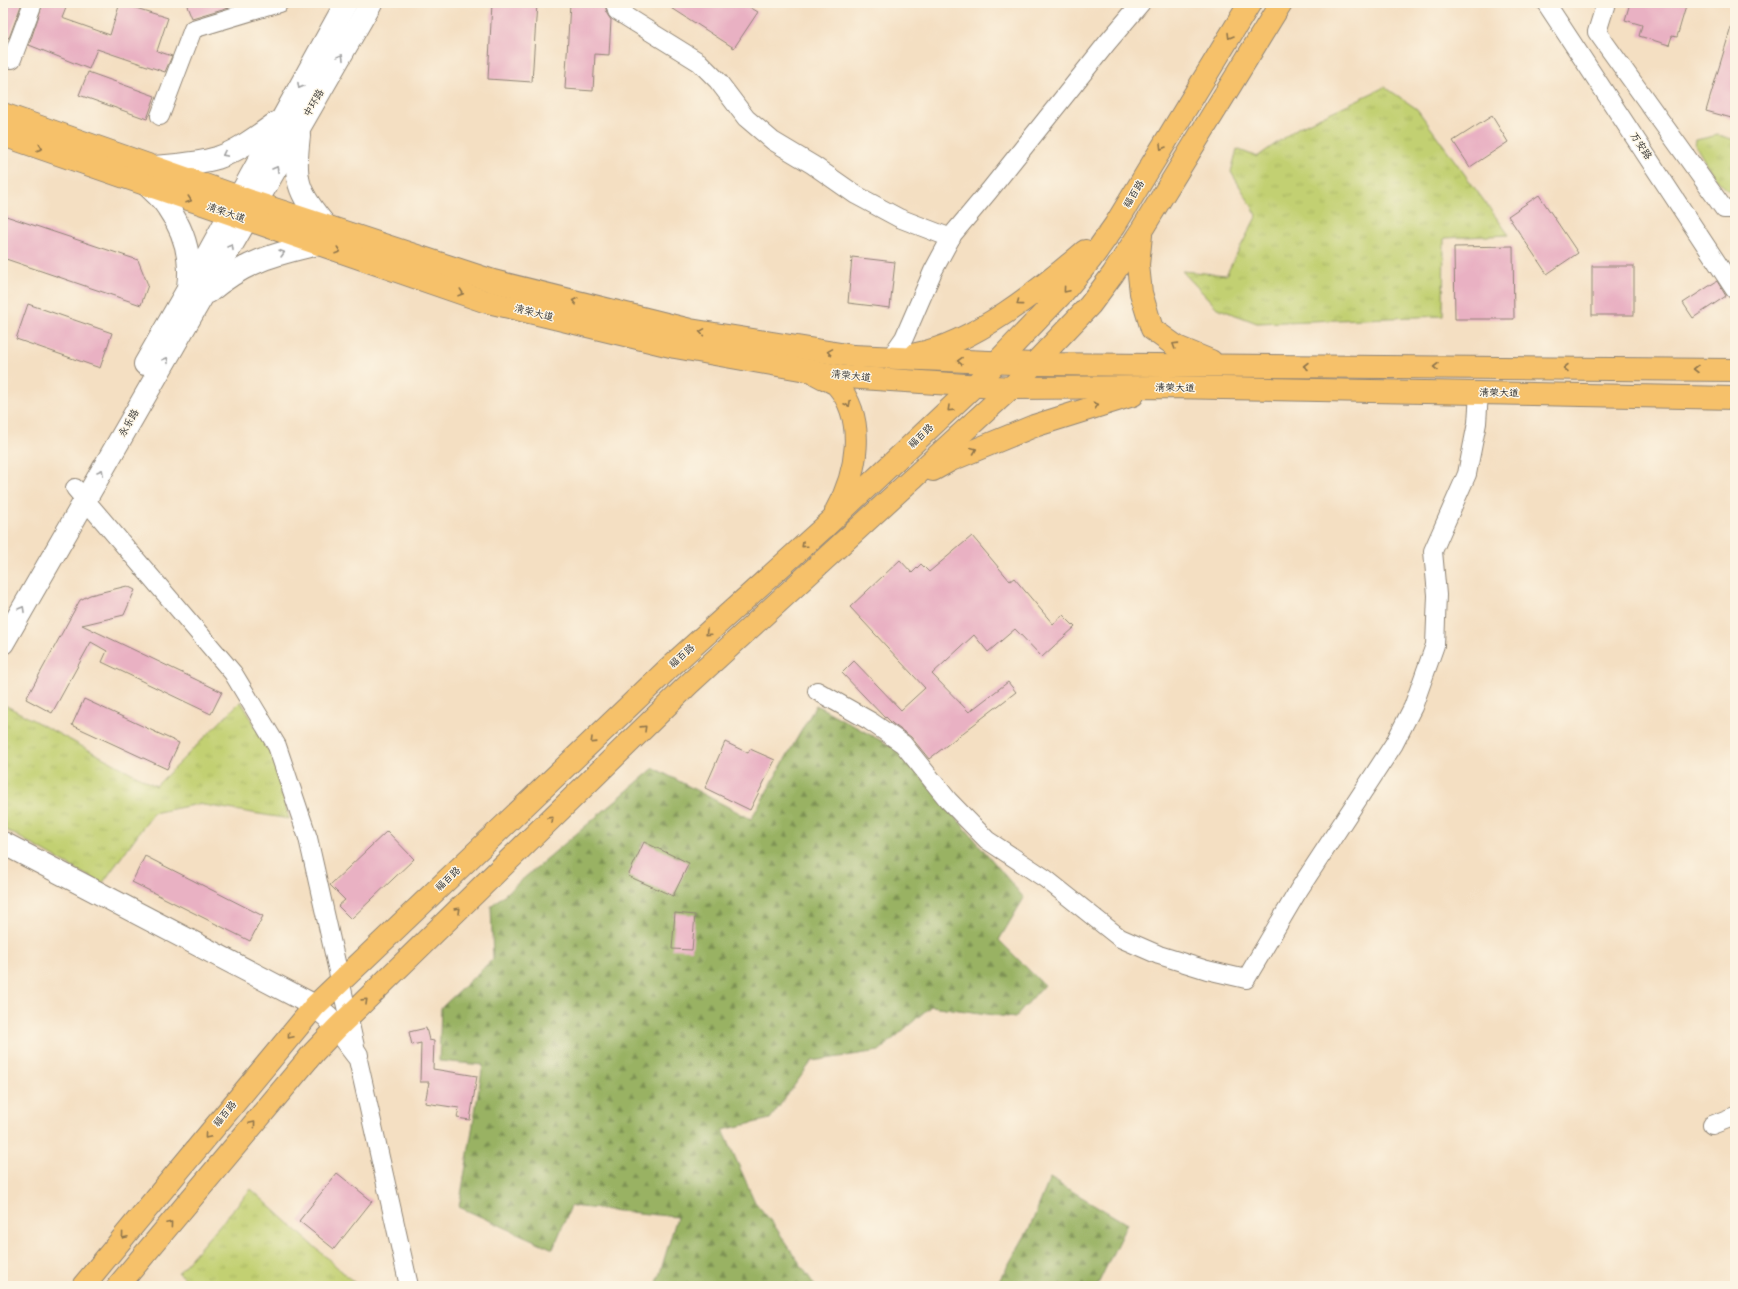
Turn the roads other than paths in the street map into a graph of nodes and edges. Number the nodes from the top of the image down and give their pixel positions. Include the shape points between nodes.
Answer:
1 (33, 3) edge
2 (279, 3) edge
3 (346, 3) edge
4 (371, 3) edge
5 (615, 3) edge
6 (1250, 3) edge
7 (1281, 3) edge
8 (1546, 3) edge
9 (1606, 3) edge
10 (1135, 5) edge
11 (3, 56) edge
12 (3, 114) edge
13 (160, 116) dead end
14 (291, 123) junction
15 (3, 135) edge
16 (151, 176) junction
17 (243, 208) junction
18 (1735, 209) edge
19 (1115, 226) junction
20 (1141, 231) junction
21 (322, 235) junction
22 (950, 238) junction
23 (1735, 290) edge
24 (194, 295) junction
25 (892, 358) junction
26 (998, 362) junction
27 (1034, 364) junction
28 (1224, 366) junction
29 (1735, 370) edge
30 (810, 371) junction
31 (975, 385) junction
32 (1168, 387) junction
33 (1011, 388) junction
34 (1479, 393) junction
35 (1735, 398) edge
36 (903, 488) junction
37 (80, 493) junction
38 (829, 522) junction
39 (3, 614) edge
40 (3, 643) edge
41 (816, 691) dead end
42 (3, 843) edge
43 (340, 982) junction
44 (315, 1006) junction
45 (343, 1022) junction
46 (357, 1056) joint
47 (1735, 1116) edge
48 (1712, 1124) dead end
49 (408, 1285) edge
50 (83, 1286) edge
51 (118, 1286) edge

1 - 11 street via 12,59
2 - 13 street via 193,29
3 -> 14 street, 中环路
14 -> 4 street, 中环路
5 - 22 street via 617,11 699,62 746,118 773,141 856,195 900,218
6 -> 19 main road, 福百路
7 - 20 main road
8 - 23 street, 万安路
9 - 18 street via 1597,32 1724,209
10 - 22 street
12 - 16 main road, 清荣大道
14 -> 16 street via 217,158 183,164
14 - 17 street, 中环路
14 - 21 street via 299,186
15 -> 16 main road, 清荣大道
16 - 17 main road, 清荣大道
16 - 24 street via 179,226 189,252
17 - 21 main road, 清荣大道
17 - 24 street, 永乐路
19 -> 25 main road via 1003,314 964,337 929,352
19 -> 26 main road, 福百路 via 1061,295
20 - 27 main road via 1090,306
28 -> 20 main road via 1176,347 1152,329 1141,293 1138,265
24 -> 21 street via 250,264
25 -> 21 main road, 清荣大道 via 853,356 690,330
21 -> 30 main road, 清荣大道 via 484,301 675,348
22 - 25 street via 904,338
24 - 37 street, 永乐路
26 -> 25 main road, 清荣大道
26 - 27 main road, 清荣大道
26 - 31 main road, 福百路
27 - 28 main road, 清荣大道
27 - 33 main road
29 -> 28 main road, 清荣大道
30 - 31 main road, 清荣大道 via 846,377
30 -> 38 main road via 836,384 850,407 856,437 851,478
31 - 33 main road, 清荣大道
31 -> 38 main road, 福百路
32 - 33 main road, 清荣大道
32 - 34 main road, 清荣大道
36 -> 32 main road via 950,460 1034,426 1109,402
33 - 36 main road
34 - 35 main road, 清荣大道
34 - 41 street via 1477,423 1467,474 1433,551 1437,595 1435,645 1413,707 1394,744 1298,891 1246,978 1207,970 1159,955 1120,938 1046,879 987,840 948,800 903,744 870,721
45 -> 36 main road via 689,684
37 - 39 street, 永乐路
40 -> 37 street, 永乐路
37 - 43 street via 233,673 277,746 308,838
38 -> 43 main road, 福百路 via 666,671
42 - 44 street
43 - 44 main road, 福百路
43 - 45 street
44 - 45 street
44 -> 50 main road, 福百路
45 - 46 street
51 -> 45 main road via 309,1058
46 - 49 street
47 - 48 street

